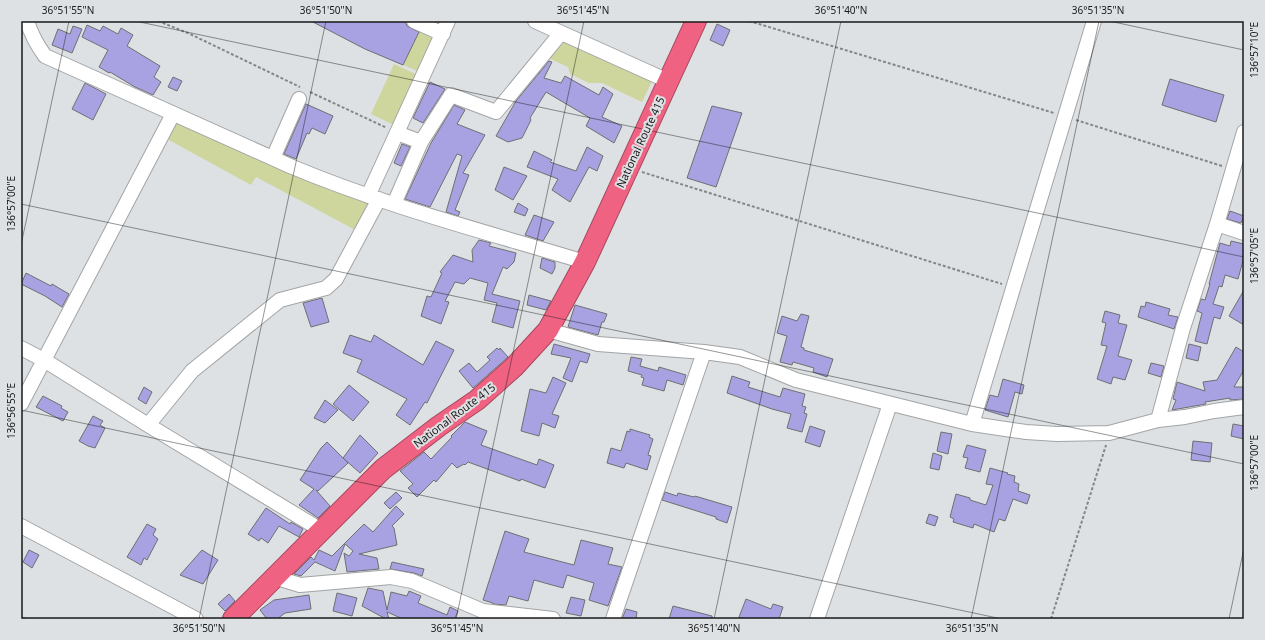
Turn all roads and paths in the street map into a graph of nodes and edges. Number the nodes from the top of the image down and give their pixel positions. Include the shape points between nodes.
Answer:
1 (158, 21) edge
2 (414, 21) edge
3 (535, 21) edge
4 (696, 21) edge
5 (749, 21) edge
6 (1094, 21) edge
7 (29, 26) edge
8 (446, 27) edge
9 (561, 33) junction
10 (668, 81) junction
11 (304, 93) junction
12 (173, 114) junction
13 (1065, 116) junction
14 (1244, 132) edge
15 (397, 133) junction
16 (421, 142) junction
17 (273, 158) junction
18 (628, 167) junction
19 (1233, 169) junction
20 (373, 198) junction
21 (394, 204) junction
22 (1217, 224) junction
23 (1244, 233) edge
24 (585, 262) junction
25 (1013, 288) junction
26 (548, 330) junction
27 (21, 348) edge
28 (704, 352) junction
29 (44, 360) junction
30 (21, 404) edge
31 (890, 404) junction
32 (1244, 407) edge
33 (1158, 420) junction
34 (972, 424) junction
35 (148, 425) junction
36 (1109, 433) junction
37 (21, 526) edge
38 (321, 530) junction
39 (274, 577) junction
40 (196, 619) edge
41 (233, 619) edge
42 (553, 619) edge
43 (613, 619) edge
44 (817, 619) edge
45 (1051, 619) edge

1 - 11 path via 190,34
2 - 8 street
3 - 9 street
4 - 10 highway, National Route 415
5 - 13 path
6 - 13 street
7 - 12 street via 45,56
8 - 15 street
9 - 10 street
9 - 16 street via 496,112 451,95
10 - 18 highway, National Route 415
11 - 15 path
11 - 17 street
12 - 17 street
12 - 29 street
13 - 19 path
13 - 25 street
14 - 19 street
15 - 16 street
15 - 20 street
16 - 21 street
17 - 20 street
18 - 24 highway, National Route 415
18 - 25 path
19 - 22 street
20 - 21 street
20 - 35 street via 336,279 326,288 280,300 192,371
21 - 24 street
22 - 23 street
22 - 33 street via 1183,328
24 - 26 highway, National Route 415
25 - 34 street
26 - 28 street via 598,344
26 - 38 highway, National Route 415 via 514,367 478,400 383,469
27 - 29 street
28 - 31 street via 740,357 796,380
28 - 43 street
29 - 30 street
29 - 35 street
31 - 34 street
31 - 44 street
32 - 33 street
33 - 36 street
34 - 36 street via 1026,432
35 - 38 street
36 - 45 path
37 - 40 street
38 - 39 highway, National Route 415
39 - 41 highway, National Route 415
39 - 42 street via 300,585 391,577 412,581 483,611

